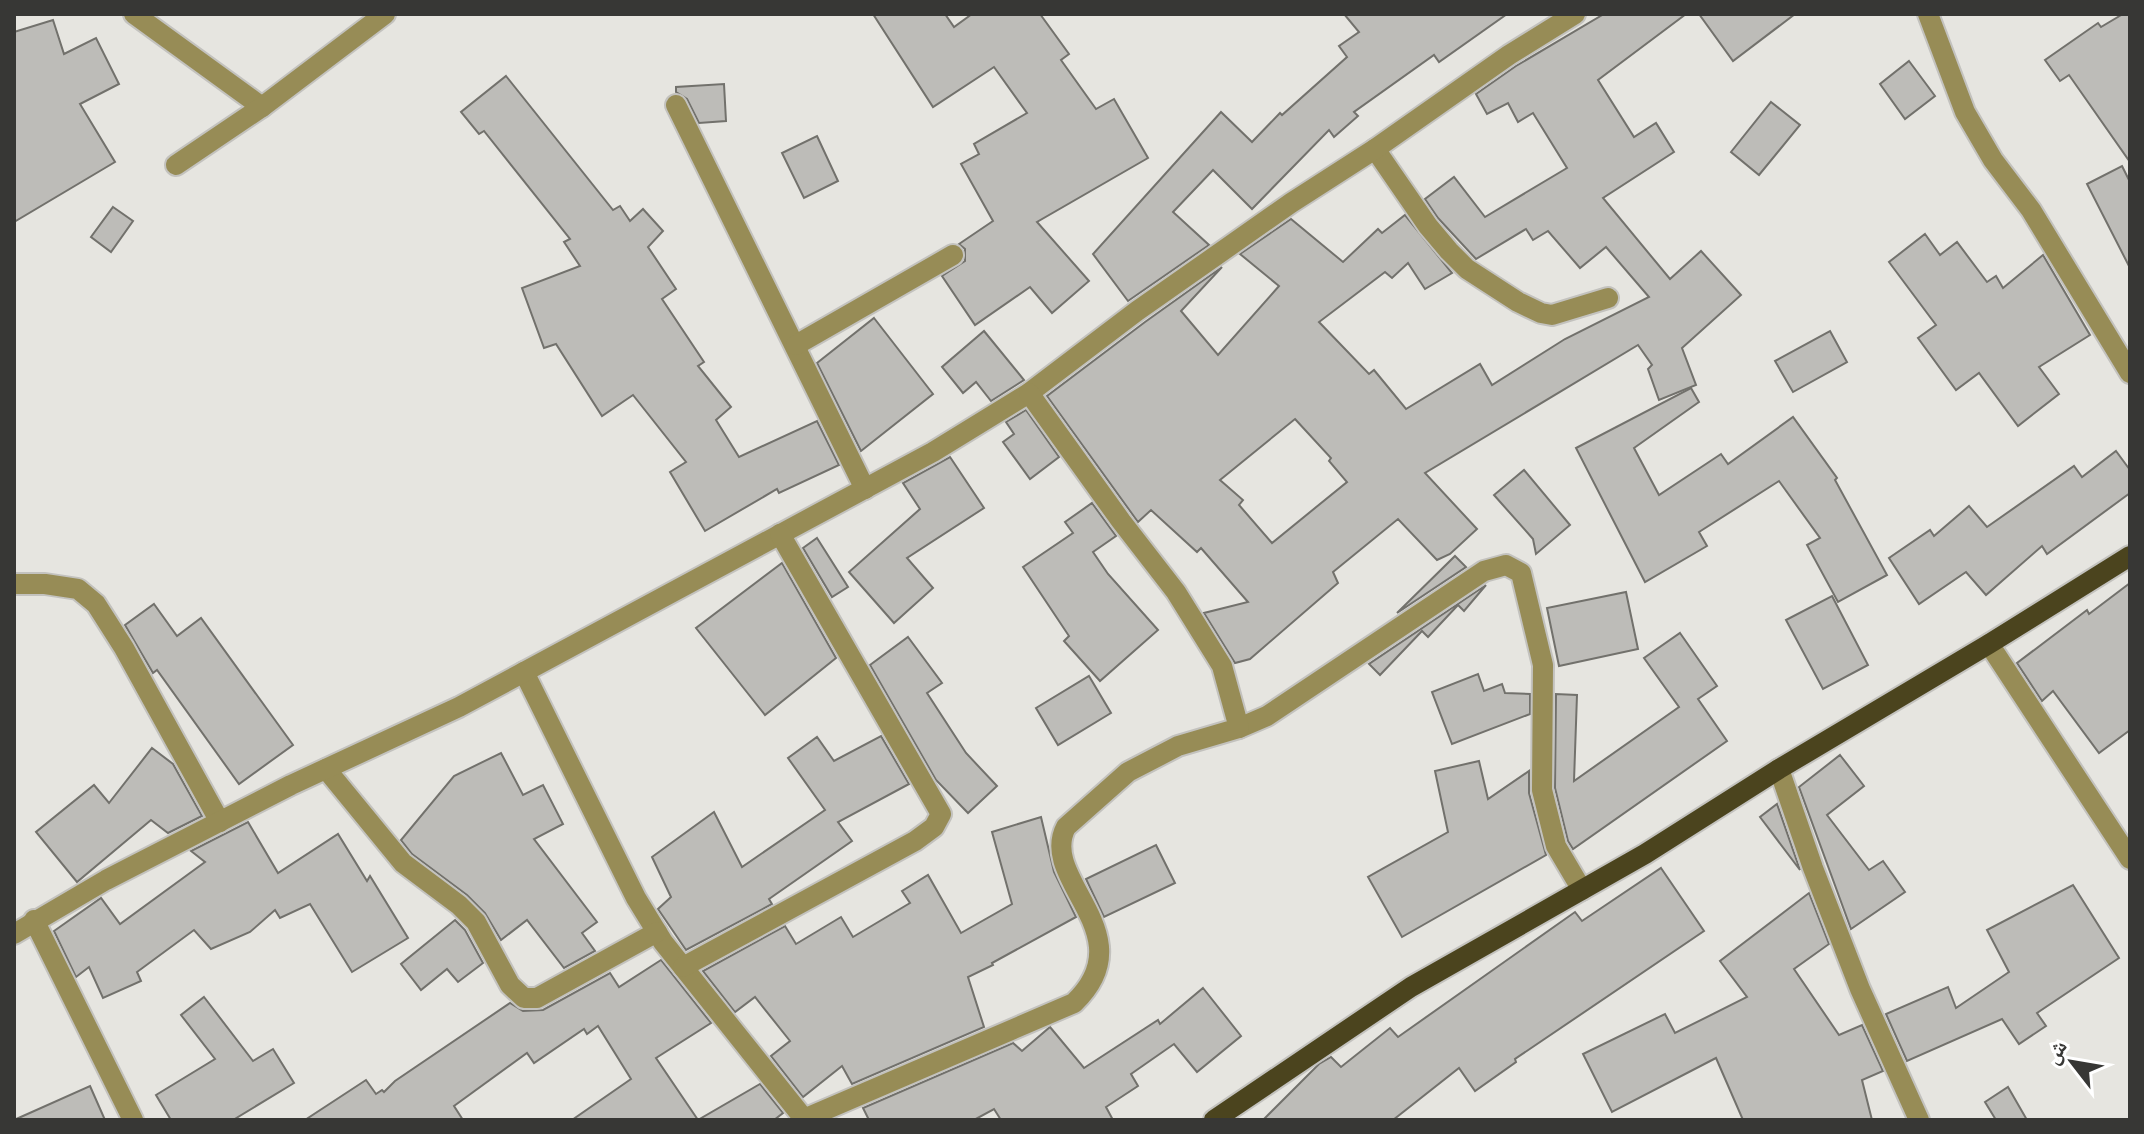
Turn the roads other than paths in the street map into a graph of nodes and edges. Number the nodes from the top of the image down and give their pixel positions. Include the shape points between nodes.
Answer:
1 (134, 14) edge
2 (385, 14) edge
3 (1575, 14) edge
4 (1928, 14) edge
5 (676, 105) dead end
6 (262, 107) junction
7 (1375, 149) junction
8 (176, 165) dead end
9 (953, 255) dead end
10 (1608, 298) dead end
11 (796, 345) junction
12 (2130, 373) edge
13 (1029, 393) junction
14 (865, 489) junction
15 (780, 534) junction
16 (2130, 556) edge
17 (14, 584) edge
18 (1989, 644) junction
19 (524, 672) junction
20 (1239, 728) junction
21 (326, 769) junction
22 (1779, 769) junction
23 (220, 822) junction
24 (2130, 859) edge
25 (1582, 890) junction
26 (34, 920) junction
27 (657, 932) junction
28 (14, 934) edge
29 (683, 967) junction
30 (1227, 1117) edge
31 (133, 1120) edge
32 (804, 1120) edge
33 (1919, 1120) edge

1 - 6 street
2 - 6 street
3 - 7 street
4 - 12 street via 1965,112
5 - 11 street
6 - 8 street
7 - 10 street via 1449,251 1518,302 1552,315
7 - 13 street via 1137,311
9 - 11 street
11 - 14 street
13 - 14 street
13 - 20 street via 1176,592 1222,666
14 - 15 street
15 - 19 street
15 - 29 street via 941,814 915,841
16 - 18 main road
17 - 23 street via 78,589 96,604
18 - 22 main road
18 - 24 street
19 - 21 street
19 - 27 street
20 - 25 street via 1267,716 1484,571 1506,565 1521,573 1543,665 1542,790 1548,820 1556,846
20 - 32 street via 1178,746 1128,772 1066,827 1061,848 1096,928 1099,970 1074,1003
21 - 23 street
21 - 27 street via 403,863 476,922 510,985 524,998 537,998
22 - 25 main road
22 - 33 street via 1860,989
23 - 26 street
25 - 30 main road via 1411,987
26 - 28 street
26 - 31 street
27 - 29 street
29 - 32 street

